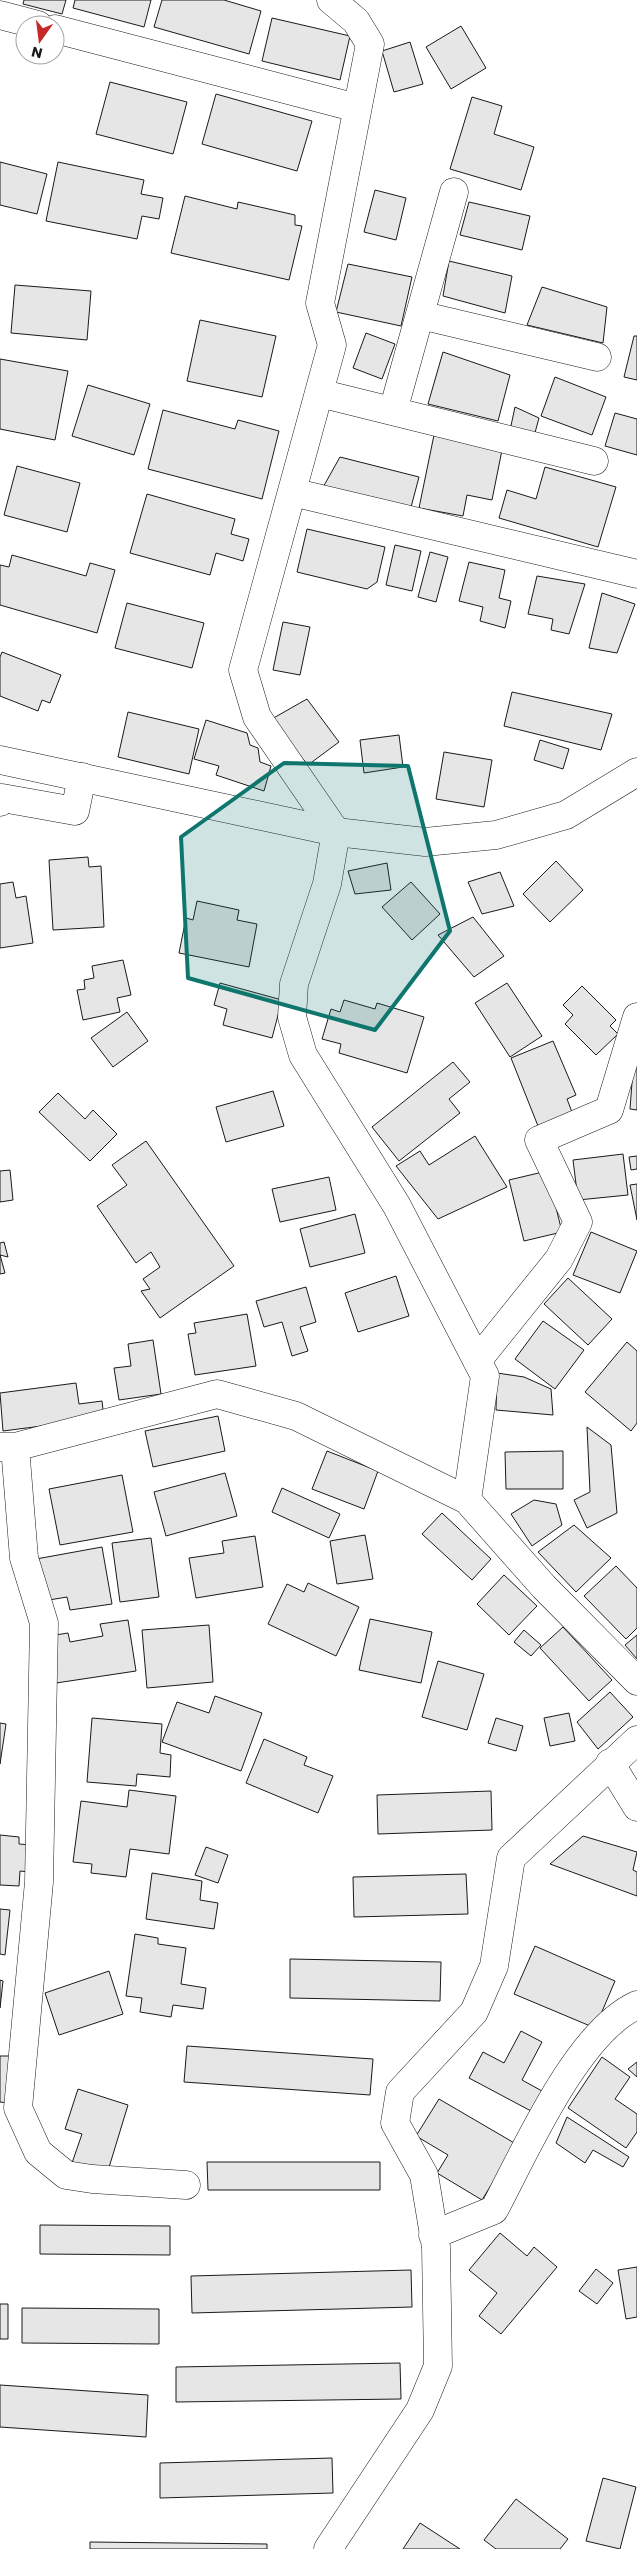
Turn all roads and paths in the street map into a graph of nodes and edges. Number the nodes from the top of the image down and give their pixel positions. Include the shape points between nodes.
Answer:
1 (330, 0) edge
2 (0, 15) edge
3 (15, 19) edge
4 (65, 32) edge
5 (358, 108) junction
6 (454, 192) dead end
7 (420, 315) junction
8 (597, 357) dead end
9 (319, 393) junction
10 (393, 411) junction
11 (594, 462) dead end
12 (292, 492) junction
13 (637, 574) edge
14 (0, 760) edge
15 (637, 772) edge
16 (82, 777) junction
17 (0, 802) edge
18 (336, 832) junction
19 (637, 1017) edge
20 (477, 1361) junction
21 (8, 1447) edge
22 (468, 1500) junction
23 (637, 1681) edge
24 (637, 1740) edge
25 (610, 1763) junction
26 (637, 1808) edge
27 (637, 2005) edge
28 (186, 2185) dead end
29 (433, 2235) junction
30 (328, 2549) edge

1 - 5 street via 356,21 370,44
2 - 3 street
4 - 5 street
5 - 9 street via 320,303 332,345
6 - 7 street
7 - 8 street
7 - 10 street
9 - 10 street
9 - 12 street
10 - 11 street
12 - 13 street
12 - 18 street via 243,670 257,717
14 - 16 street
15 - 18 street via 566,815 496,835 425,842
16 - 17 street via 75,810 2,798
16 - 18 street
18 - 20 street via 327,884 294,984 292,1017 303,1055 397,1206
19 - 20 street via 609,1110 539,1140 578,1222 559,1259
20 - 22 street via 485,1376
21 - 22 street via 217,1394 296,1416
21 - 28 street via 24,1558 44,1623 39,1882 18,2108 38,2152 66,2175
22 - 23 street via 544,1587
24 - 25 street
25 - 26 street
25 - 29 street via 511,1858 494,1966 474,2012 400,2092 395,2123 424,2175
27 - 29 street via 624,2011 597,2037 557,2090 494,2210
29 - 30 street via 436,2247 438,2366 420,2410

